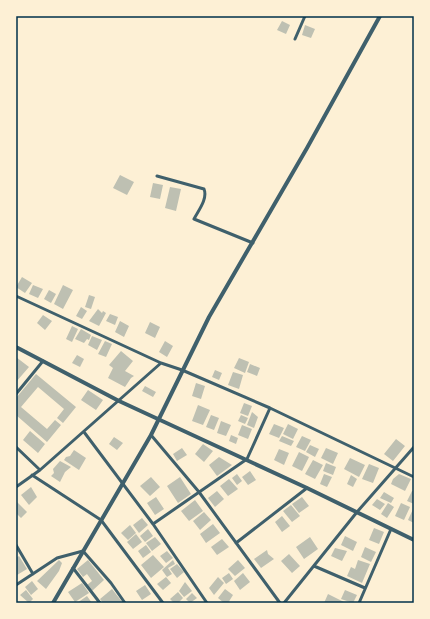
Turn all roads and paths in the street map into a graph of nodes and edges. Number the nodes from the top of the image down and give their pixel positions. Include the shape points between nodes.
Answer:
1 (305, 16) edge
2 (380, 16) edge
3 (295, 39) dead end
4 (156, 176) dead end
5 (253, 243) junction
6 (16, 296) edge
7 (16, 347) edge
8 (43, 361) junction
9 (161, 363) junction
10 (182, 370) junction
11 (16, 394) edge
12 (119, 402) junction
13 (270, 408) junction
14 (158, 419) junction
15 (84, 432) junction
16 (150, 435) junction
17 (16, 447) edge
18 (414, 447) edge
19 (247, 459) junction
20 (395, 468) junction
21 (40, 470) junction
22 (32, 475) junction
23 (414, 477) edge
24 (122, 483) junction
25 (16, 487) edge
26 (307, 488) junction
27 (199, 492) junction
28 (356, 512) junction
29 (101, 520) junction
30 (153, 524) junction
31 (391, 529) junction
32 (414, 540) edge
33 (236, 543) junction
34 (16, 545) edge
35 (83, 551) junction
36 (314, 566) junction
37 (73, 568) junction
38 (33, 574) junction
39 (16, 585) edge
40 (365, 588) junction
41 (55, 602) edge
42 (100, 603) edge
43 (125, 603) edge
44 (163, 603) edge
45 (207, 603) edge
46 (280, 603) edge
47 (284, 603) edge
48 (358, 603) edge

1 - 3 street
2 - 5 street
4 - 5 street via 204,189 202,205 194,219
5 - 10 street via 209,317
6 - 9 street
7 - 8 street
8 - 11 street
8 - 12 street
9 - 10 street
9 - 12 street
10 - 13 street
10 - 14 street
12 - 14 street
12 - 15 street
13 - 19 street
13 - 20 street
14 - 16 street
14 - 19 street
15 - 21 street
15 - 24 street
16 - 24 street
16 - 27 street
17 - 21 street
18 - 20 street
19 - 26 street
19 - 27 street
20 - 23 street
20 - 28 street
21 - 22 street
22 - 25 street
22 - 29 street
24 - 29 street
24 - 30 street
26 - 28 street
26 - 33 street
27 - 30 street
27 - 33 street
28 - 31 street
28 - 36 street
29 - 35 street
29 - 44 street
30 - 45 street
31 - 32 street
31 - 40 street
33 - 46 street
34 - 38 street
35 - 37 street
35 - 38 street via 57,558
35 - 43 street
36 - 40 street
36 - 47 street
37 - 41 street
37 - 42 street
38 - 39 street
40 - 48 street

